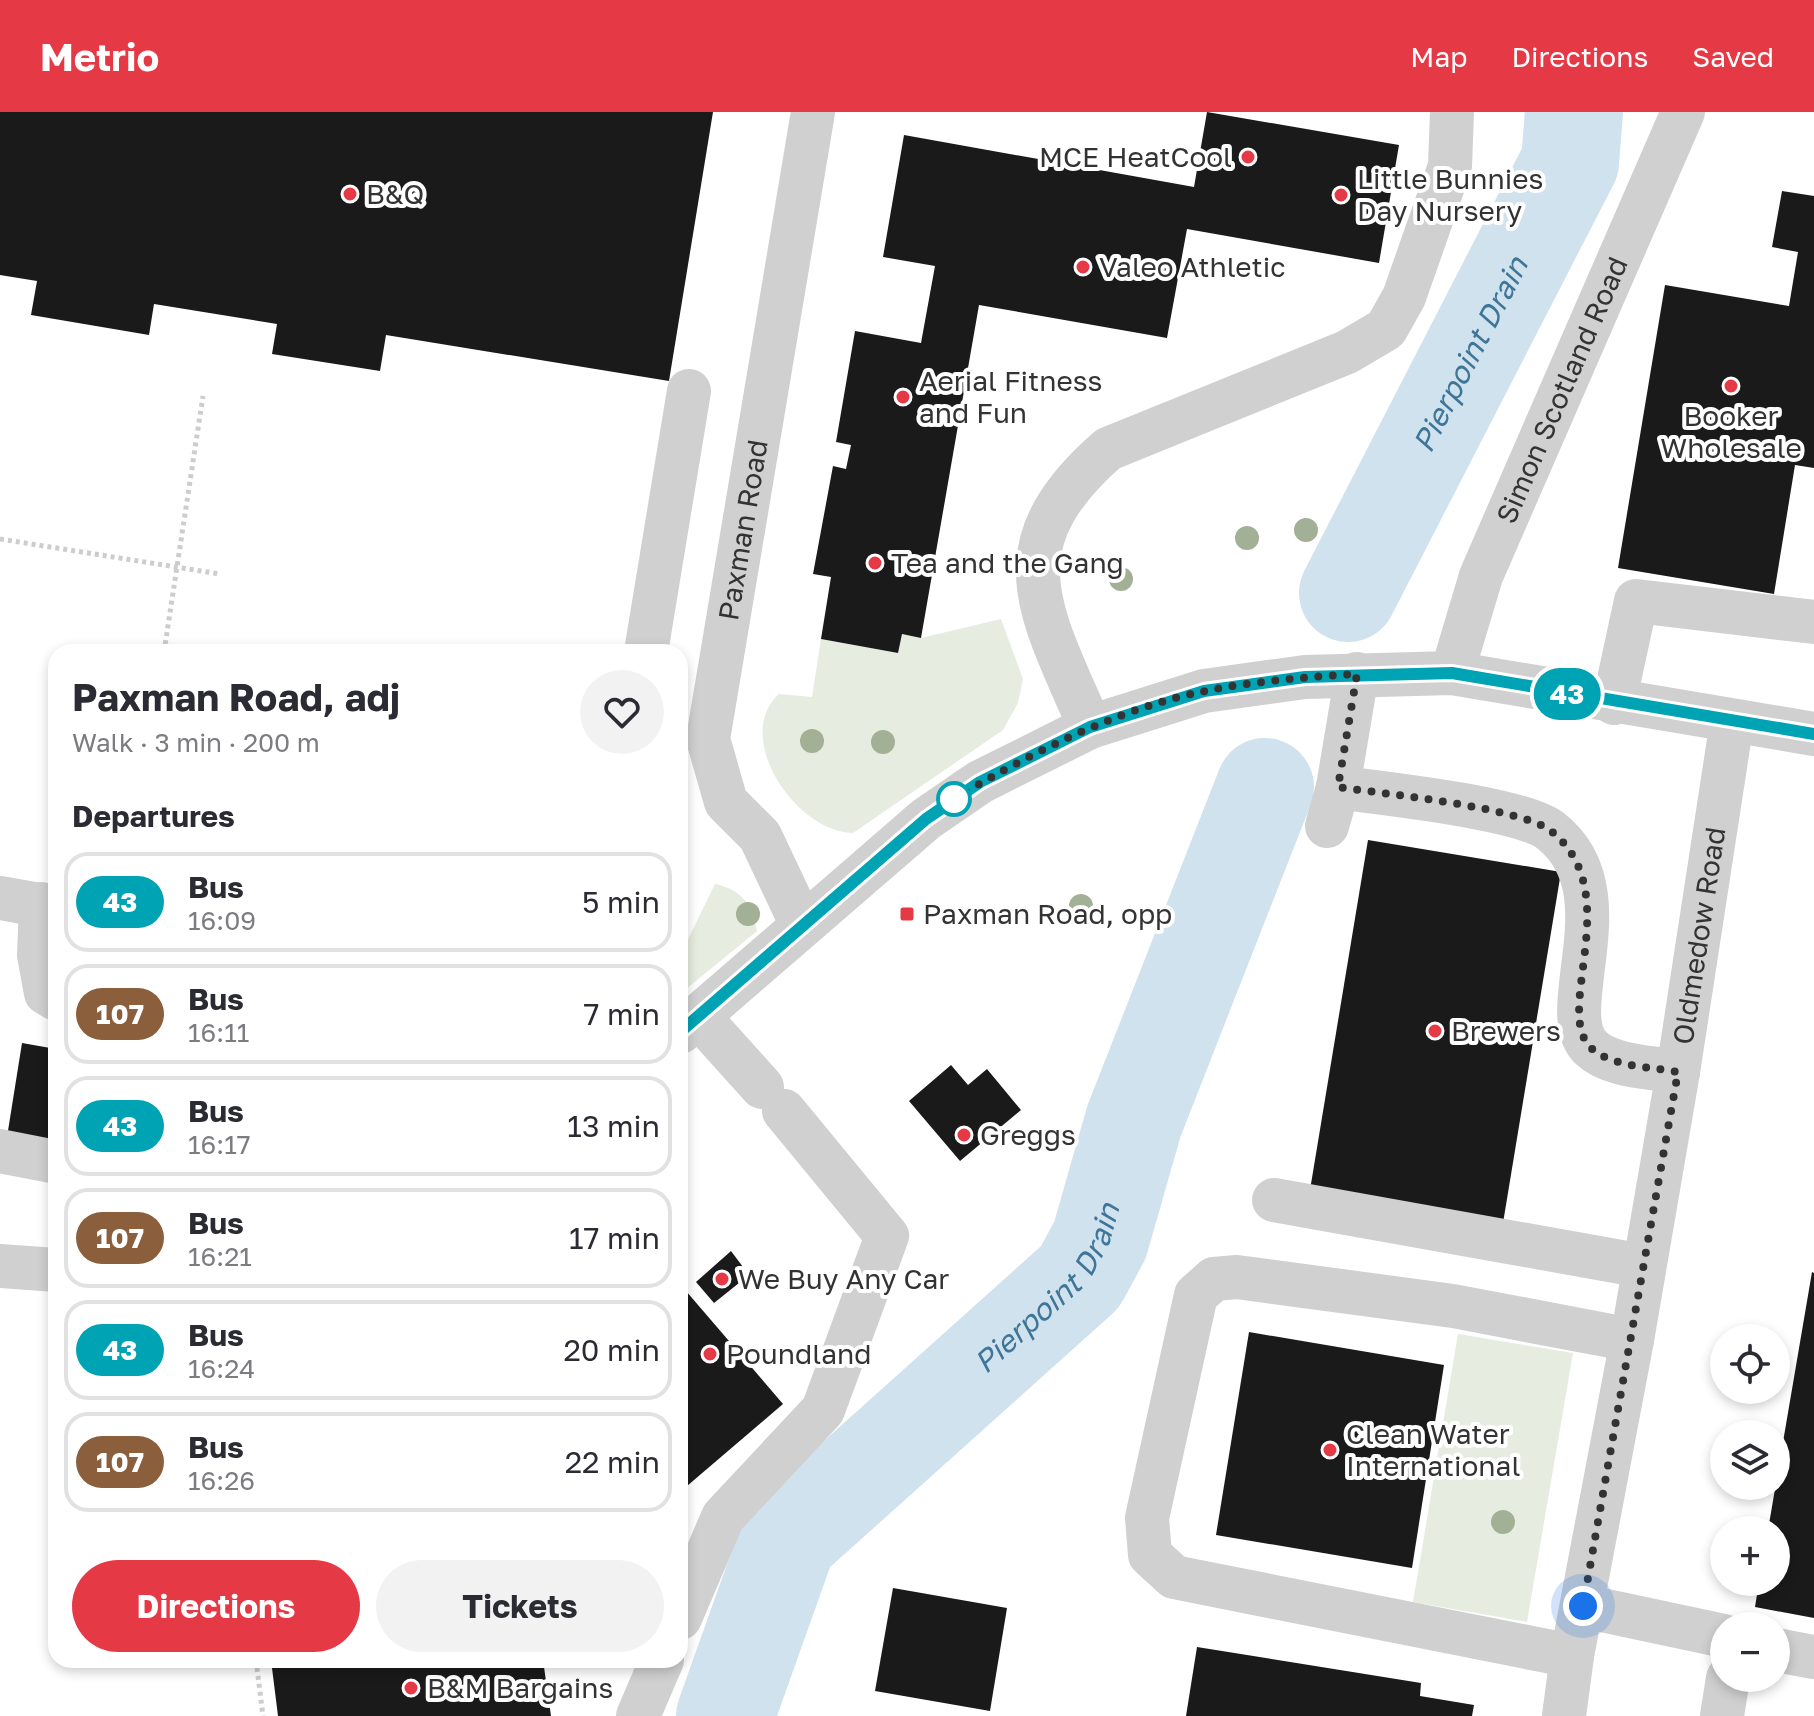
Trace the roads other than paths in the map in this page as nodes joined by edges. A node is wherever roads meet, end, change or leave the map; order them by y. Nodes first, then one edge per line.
1 (813, 112) edge
2 (1452, 112) edge
3 (1683, 112) edge
4 (689, 391) dead end
5 (1814, 622) edge
6 (647, 644) edge
7 (1452, 673) junction
8 (1357, 674) junction
9 (1614, 703) junction
10 (1732, 721) junction
11 (1090, 727) junction
12 (1814, 734) edge
13 (32, 903) edge
14 (802, 925) junction
15 (48, 994) edge
16 (689, 1025) edge
17 (1678, 1072) junction
18 (0, 1151) edge
19 (48, 1160) edge
20 (1274, 1200) dead end
21 (0, 1266) edge
22 (1643, 1266) junction
23 (48, 1269) edge
24 (1632, 1340) junction
25 (688, 1599) edge
26 (1583, 1606) junction
27 (1710, 1633) edge
28 (1790, 1653) edge
29 (1572, 1656) junction
30 (1814, 1657) edge
31 (659, 1668) edge
32 (1726, 1692) edge
33 (638, 1716) edge
34 (1564, 1716) edge
35 (1722, 1716) edge

1 - 14 street, Paxman Road
2 - 11 street
3 - 7 street, Simon Scotland Road
4 - 6 street
5 - 9 street
7 - 8 street
7 - 9 street
8 - 11 street
8 - 17 street
9 - 10 street
10 - 12 street
10 - 17 street, Oldmedow Road
11 - 14 street
13 - 15 street
14 - 16 street
16 - 25 street
17 - 22 street, Oldmedow Road
18 - 19 street
20 - 22 street
21 - 23 street
22 - 24 street, Oldmedow Road
24 - 26 street, Oldmedow Road
24 - 29 street
26 - 27 street
26 - 29 street, Oldmedow Road
28 - 30 street
29 - 34 street, Oldmedow Road
31 - 33 street
32 - 35 street

